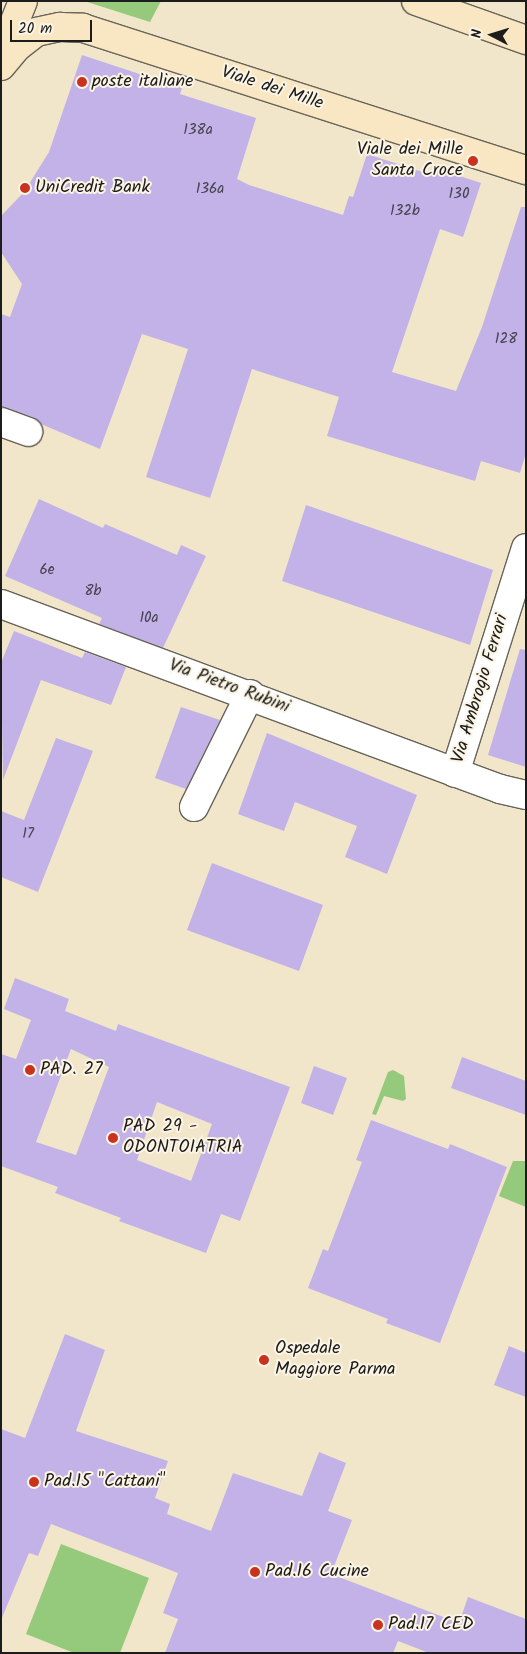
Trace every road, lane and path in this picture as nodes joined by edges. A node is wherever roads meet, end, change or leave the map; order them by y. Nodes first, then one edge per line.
1 (23, 1) edge
2 (423, 2) edge
3 (526, 40) edge
4 (1, 56) edge
5 (1, 66) edge
6 (526, 170) edge
7 (1, 422) edge
8 (28, 432) dead end
9 (526, 548) edge
10 (1, 604) edge
11 (250, 694) junction
12 (455, 773) junction
13 (526, 795) edge
14 (194, 807) dead end

1 - 4 main road
2 - 3 main road
5 - 6 main road, Viale dei Mille
7 - 8 street
9 - 12 street, Via Ambrogio Ferrari
10 - 11 street, Via Pietro Rubini
11 - 12 street, Via Pietro Rubini
11 - 14 street
12 - 13 street, Via Pietro Rubini

